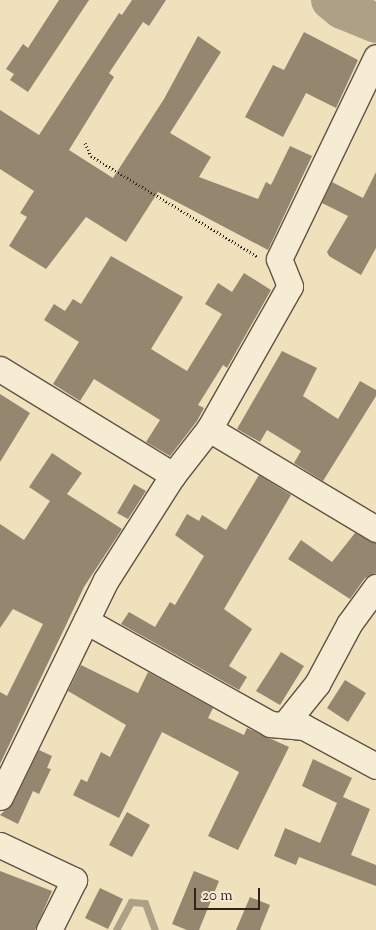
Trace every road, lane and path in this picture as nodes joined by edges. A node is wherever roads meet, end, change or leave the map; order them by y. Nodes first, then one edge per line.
1 (376, 57) edge
2 (85, 143) dead end
3 (279, 259) junction
4 (0, 369) edge
5 (209, 429) junction
6 (173, 475) junction
7 (376, 529) edge
8 (376, 587) edge
9 (86, 621) junction
10 (284, 725) junction
11 (376, 766) edge
12 (0, 797) edge
13 (0, 845) edge
14 (49, 930) edge

1 - 3 street
2 - 3 path
3 - 5 street
4 - 6 street
5 - 6 street
5 - 7 street
6 - 9 street
8 - 10 street
9 - 10 street
9 - 12 street
10 - 11 street
13 - 14 street

